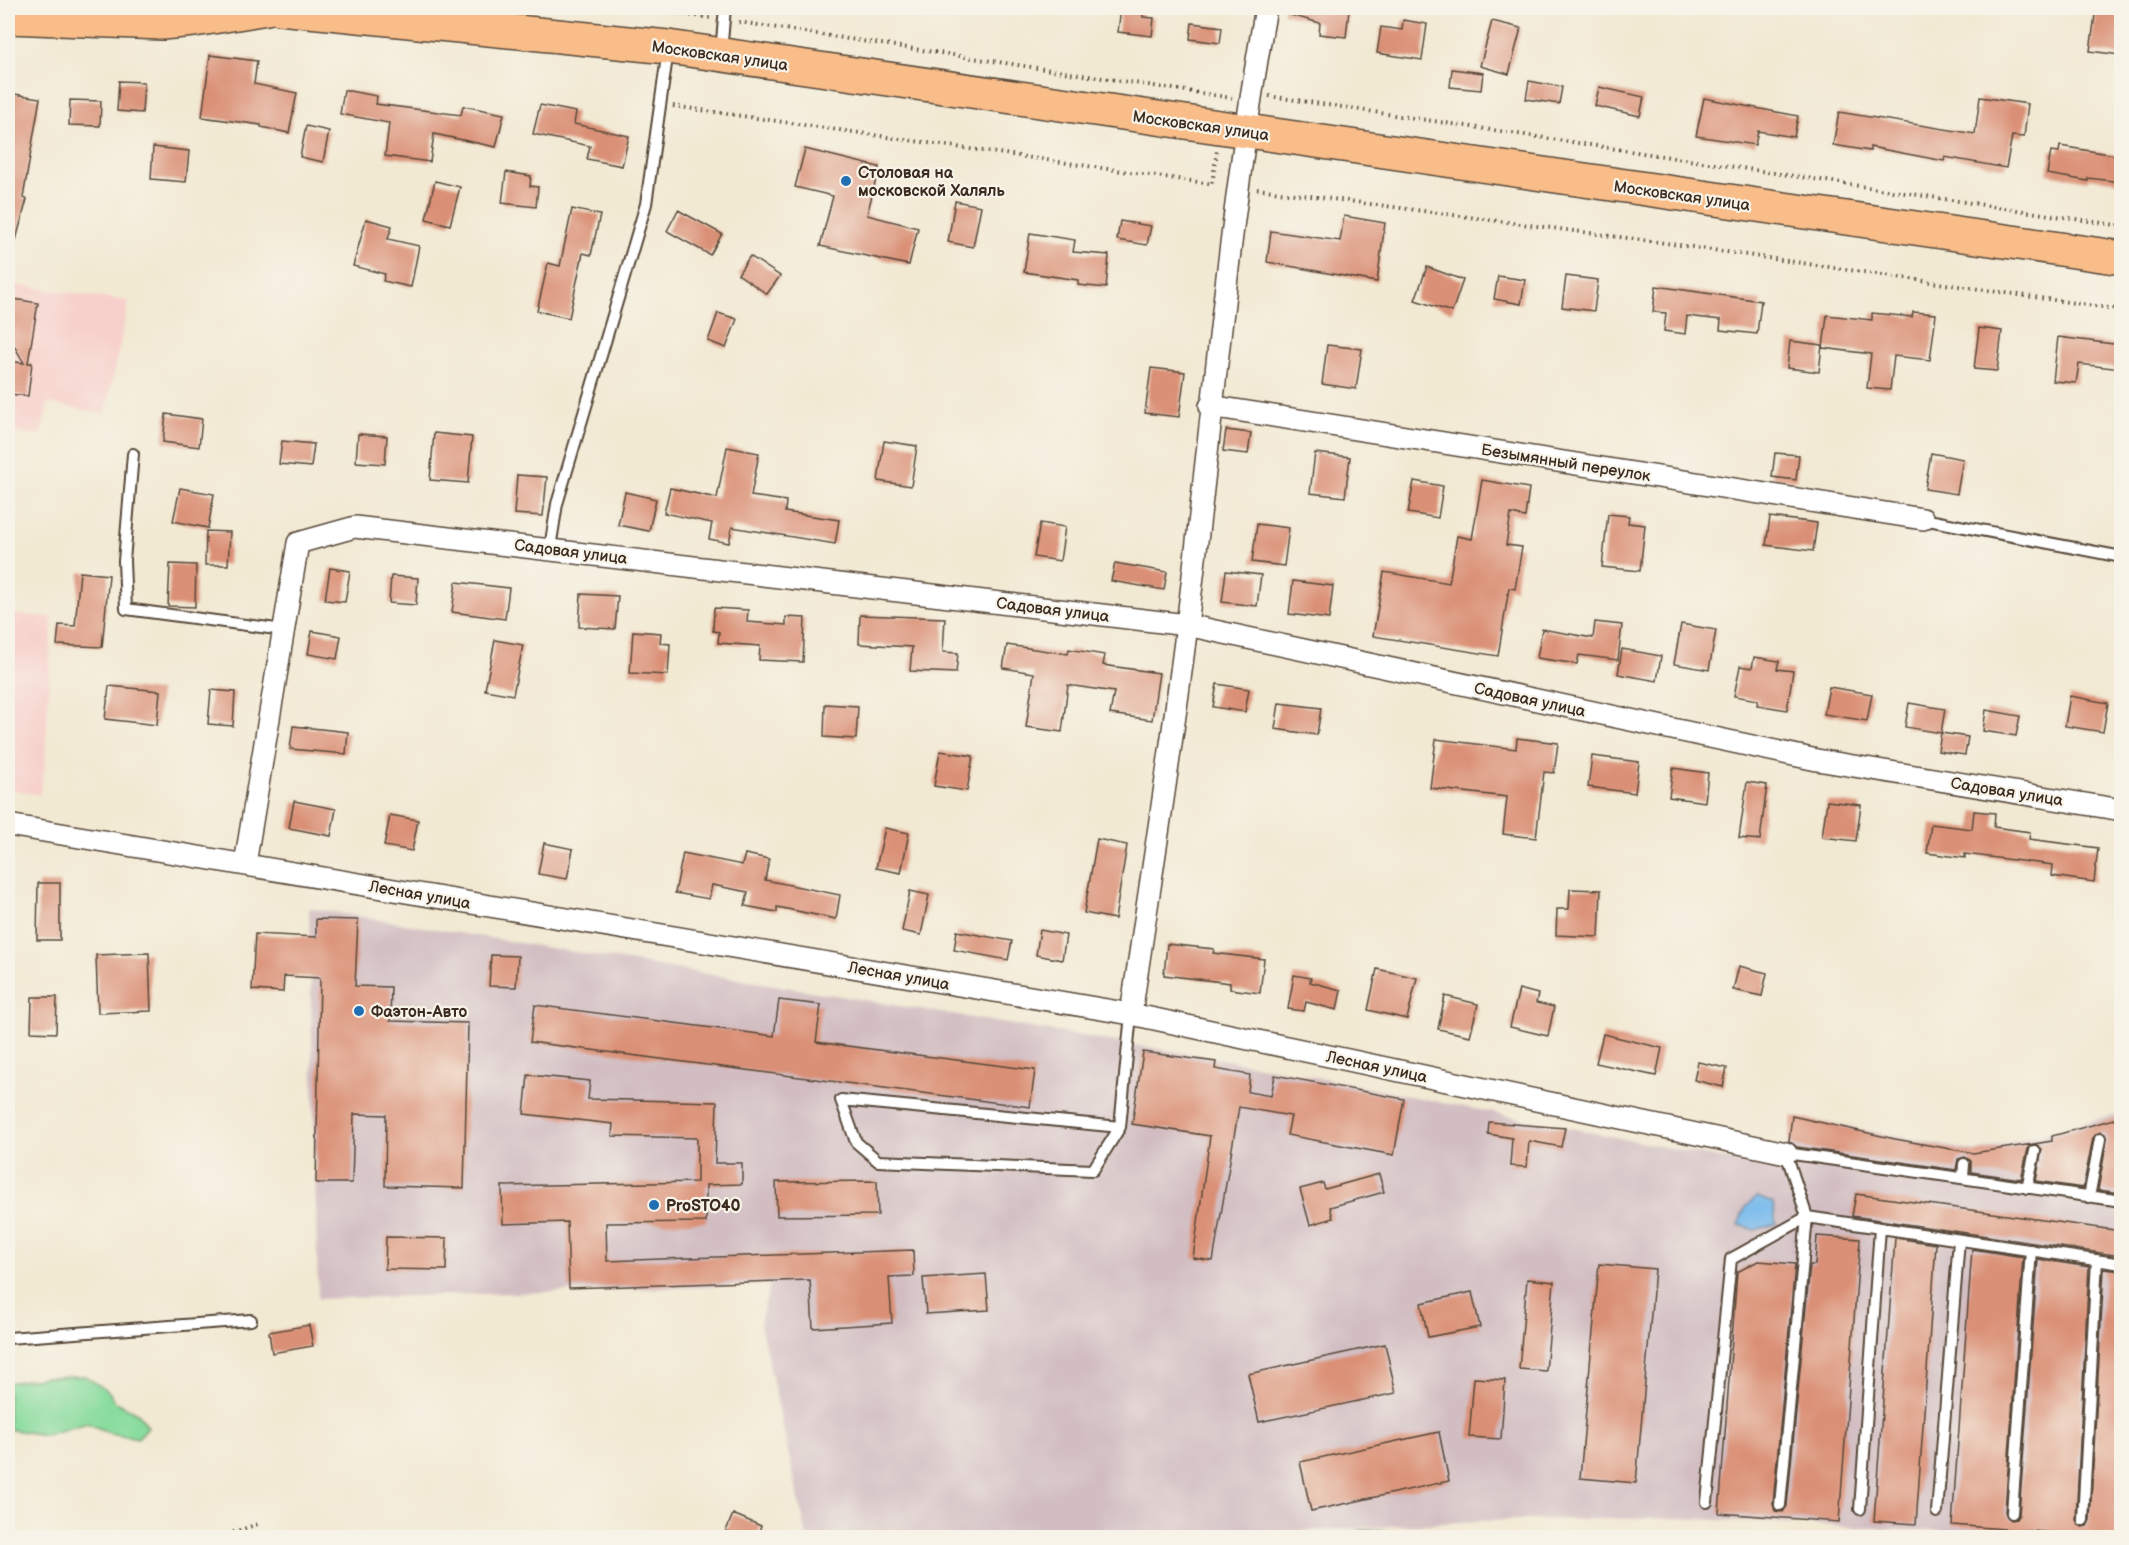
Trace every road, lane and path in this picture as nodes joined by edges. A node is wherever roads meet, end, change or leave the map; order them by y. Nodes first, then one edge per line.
1 (267, 8) edge
2 (279, 8) edge
3 (637, 8) edge
4 (725, 8) edge
5 (1266, 8) edge
6 (348, 11) edge
7 (139, 15) edge
8 (8, 17) edge
9 (724, 20) junction
10 (668, 47) junction
11 (721, 55) junction
12 (662, 104) junction
13 (1235, 115) junction
14 (1212, 184) junction
15 (1239, 187) junction
16 (2121, 226) edge
17 (2121, 258) edge
18 (2121, 310) edge
19 (1210, 405) junction
20 (133, 454) dead end
21 (1923, 519) joint
22 (550, 548) junction
23 (2121, 557) edge
24 (1187, 625) junction
25 (284, 630) junction
26 (2121, 810) edge
27 (8, 825) edge
28 (245, 864) junction
29 (1131, 1014) junction
30 (1120, 1127) junction
31 (2100, 1138) dead end
32 (2035, 1150) dead end
33 (1786, 1153) junction
34 (1964, 1164) dead end
35 (1963, 1178) junction
36 (2027, 1188) junction
37 (2089, 1197) junction
38 (2121, 1201) edge
39 (1807, 1217) junction
40 (1880, 1228) junction
41 (1959, 1240) junction
42 (2031, 1250) junction
43 (2097, 1260) junction
44 (2121, 1264) edge
45 (251, 1320) dead end
46 (8, 1338) edge
47 (1707, 1502) dead end
48 (1780, 1505) dead end
49 (1860, 1509) dead end
50 (1937, 1512) dead end
51 (2012, 1513) dead end
52 (2083, 1520) dead end
53 (258, 1524) dead end
54 (216, 1538) edge

1 - 7 main road
2 - 6 main road, Московская улица
3 - 9 path
4 - 9 lane
5 - 13 street
6 - 10 main road, Московская улица
7 - 8 main road
9 - 11 lane
9 - 13 path
10 - 11 main road, Московская улица
10 - 12 lane
11 - 13 main road, Московская улица
12 - 14 path
12 - 22 lane
13 - 14 path
13 - 15 street
13 - 16 path
13 - 17 main road, Московская улица
14 - 15 path
15 - 18 path
15 - 19 street
19 - 21 street, Безымянный переулок
19 - 24 street
20 - 25 lane
21 - 23 lane
22 - 24 street, Садовая улица
22 - 25 street, Садовая улица
24 - 26 street, Садовая улица
24 - 29 street
25 - 28 street, Садовая улица
27 - 28 street, Лесная улица
28 - 29 street, Лесная улица
29 - 30 lane
29 - 33 street, Лесная улица
30 - 30 lane
31 - 37 lane
32 - 36 lane
33 - 35 lane
33 - 39 lane
34 - 35 lane
35 - 36 lane
36 - 37 lane
37 - 38 lane
39 - 40 lane
39 - 47 lane
39 - 48 lane
40 - 41 lane
40 - 49 lane
41 - 42 lane
41 - 50 lane
42 - 43 lane
42 - 51 lane
43 - 44 lane
43 - 52 lane
45 - 46 lane
53 - 54 path

